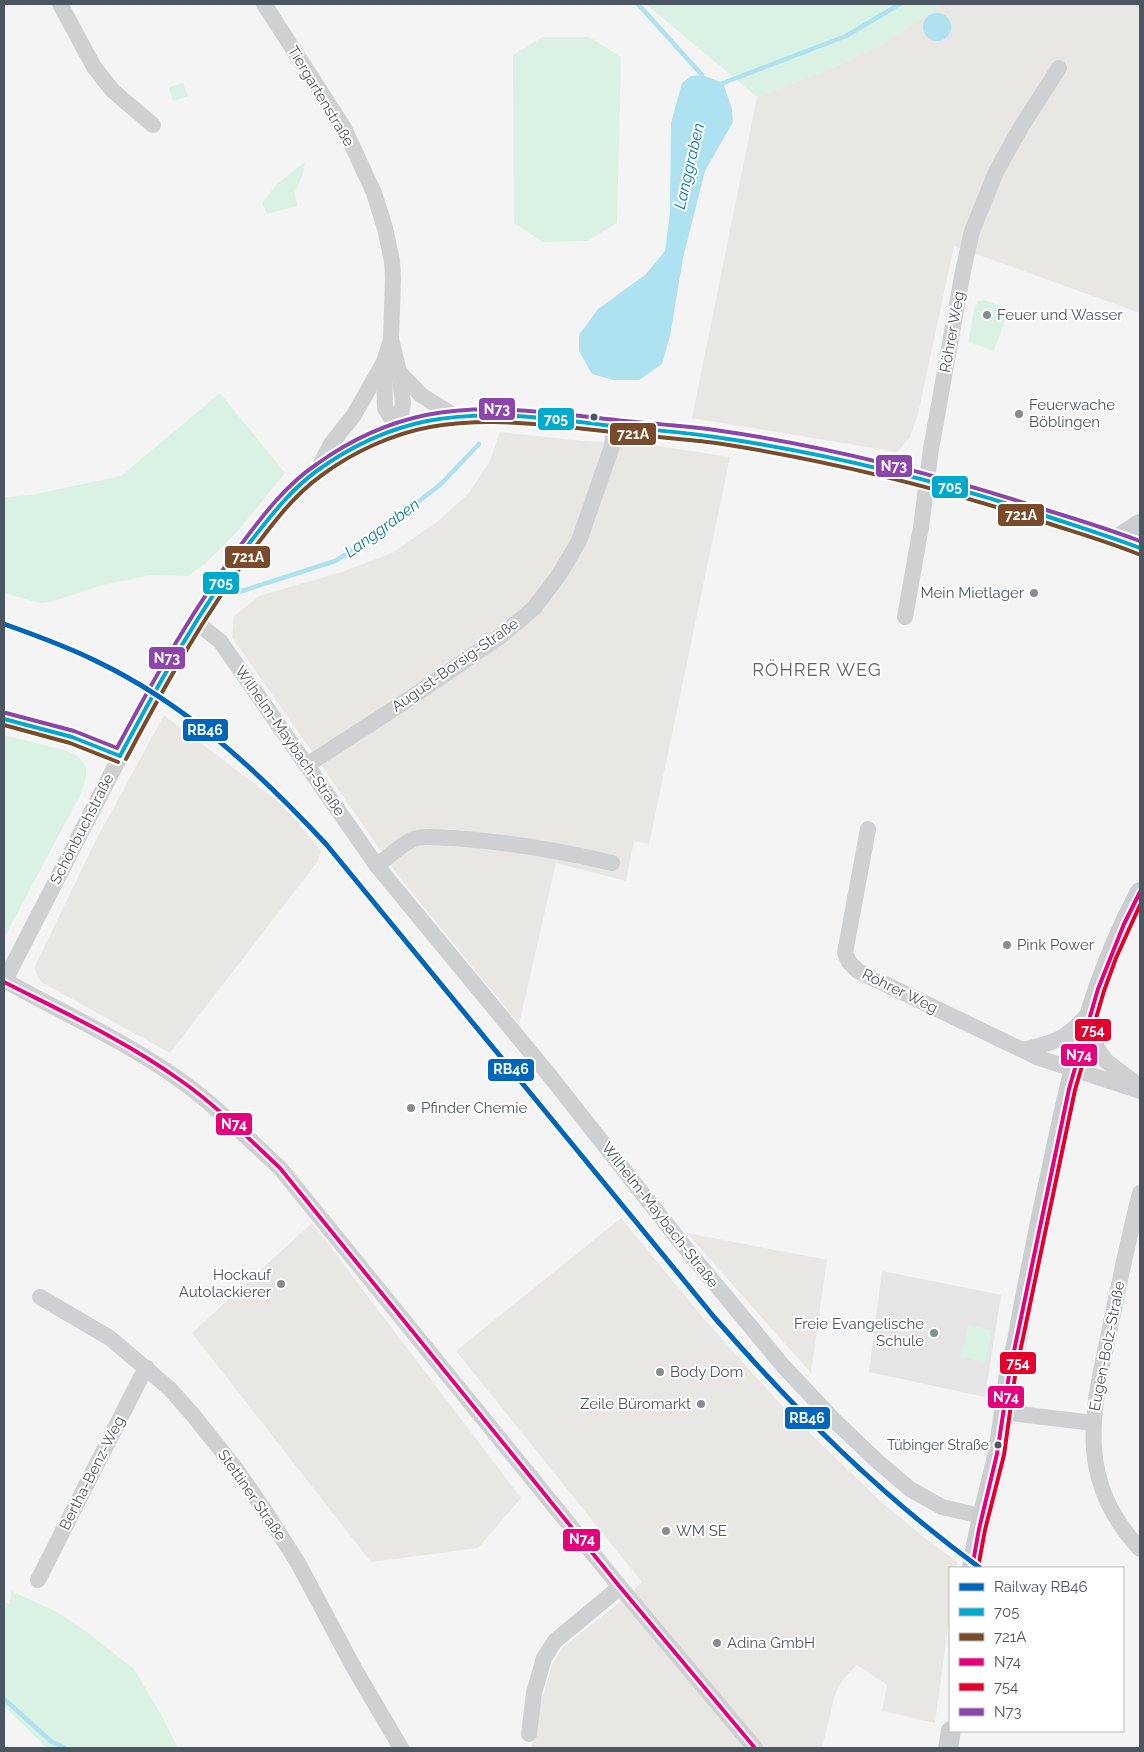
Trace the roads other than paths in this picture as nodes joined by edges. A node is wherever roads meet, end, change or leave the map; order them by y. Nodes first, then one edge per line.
1 (60, 4) edge
2 (264, 4) edge
3 (1059, 68) dead end
4 (153, 126) dead end
5 (391, 339) junction
6 (384, 362) junction
7 (399, 372) junction
8 (456, 418) junction
9 (614, 426) junction
10 (398, 429) junction
11 (317, 471) junction
12 (927, 481) junction
13 (1140, 524) edge
14 (1117, 539) junction
15 (1140, 548) edge
16 (905, 617) dead end
17 (196, 622) junction
18 (4, 719) edge
19 (120, 756) junction
20 (307, 765) junction
21 (868, 828) dead end
22 (612, 863) dead end
23 (377, 866) junction
24 (1140, 892) edge
25 (4, 981) edge
26 (1089, 1013) junction
27 (1022, 1050) junction
28 (1073, 1069) junction
29 (1140, 1089) edge
30 (1140, 1192) edge
31 (40, 1297) dead end
32 (147, 1368) junction
33 (1003, 1412) junction
34 (1093, 1423) junction
35 (981, 1516) junction
36 (1140, 1549) edge
37 (972, 1567) edge
38 (38, 1580) dead end
39 (620, 1587) junction
40 (950, 1732) edge
41 (530, 1734) dead end
42 (401, 1748) edge
43 (755, 1748) edge
44 (948, 1748) edge

1 - 4 street
2 - 5 street, Tiergartenstraße
3 - 12 street, Röhrer Weg
5 - 6 street, Tiergartenstraße
5 - 7 street, Tiergartenstraße
6 - 10 street, Tiergartenstraße
6 - 11 street, Tiergartenstraße
7 - 8 street
7 - 10 street, Tiergartenstraße
8 - 9 street, Schönbuchstraße
8 - 10 street, Schönbuchstraße
9 - 12 street, Schönbuchstraße
9 - 20 street, August-Borsig-Straße
10 - 11 street, Schönbuchstraße
11 - 17 street, Schönbuchstraße
12 - 14 street, Schönbuchstraße
12 - 16 street, Röhrer Weg
13 - 14 main road
14 - 15 street, Schönbuchstraße
17 - 19 street, Schönbuchstraße
17 - 20 street, Wilhelm-Maybach-Straße
18 - 19 street
19 - 25 street, Schönbuchstraße
20 - 23 street, Wilhelm-Maybach-Straße
21 - 27 street, Röhrer Weg
22 - 23 street
23 - 35 street, Wilhelm-Maybach-Straße
24 - 26 main road
25 - 39 street
26 - 27 street
26 - 28 main road
26 - 29 street
27 - 28 street, Röhrer Weg
28 - 29 street, Röhrer Weg
28 - 33 main road
30 - 34 street, Eugen-Bolz-Straße
31 - 32 street, Stettiner Straße
32 - 38 street, Bertha-Benz-Weg
32 - 42 street, Stettiner Straße
33 - 34 street
33 - 35 main road
34 - 36 street, Eugen-Bolz-Straße
35 - 37 main road
39 - 41 street
39 - 43 street
40 - 44 main road

